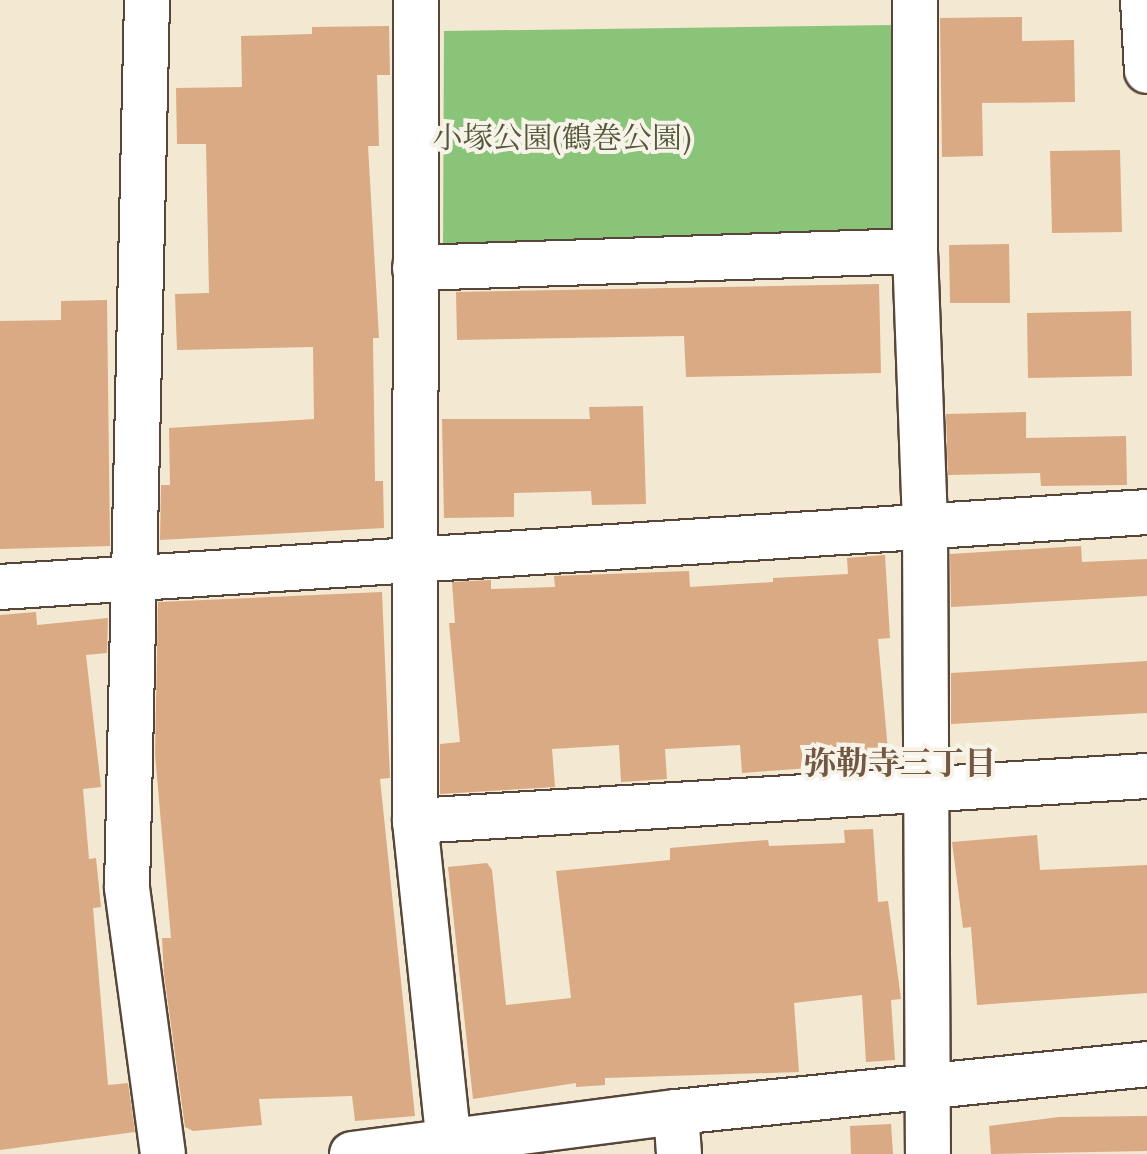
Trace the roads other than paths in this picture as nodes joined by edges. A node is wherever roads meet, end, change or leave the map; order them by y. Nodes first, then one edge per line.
1 (147, 0) edge
2 (416, 0) edge
3 (915, 0) edge
4 (1143, 0) edge
5 (1147, 71) edge
6 (915, 251) junction
7 (415, 268) junction
8 (1147, 512) edge
9 (925, 527) junction
10 (412, 560) junction
11 (133, 578) junction
12 (0, 587) edge
13 (1147, 776) edge
14 (926, 788) junction
15 (415, 821) junction
16 (1147, 1064) edge
17 (925, 1086) junction
18 (678, 1133) edge
19 (450, 1148) edge
20 (163, 1154) edge
21 (352, 1154) edge
22 (928, 1154) edge

1 - 11 street
2 - 7 street
3 - 6 street
4 - 5 street
6 - 7 street
6 - 9 street
7 - 10 street
8 - 9 street
9 - 10 street
9 - 14 street
10 - 11 street
10 - 15 street
11 - 12 street
11 - 20 street
13 - 14 street
14 - 15 street
14 - 17 street
15 - 19 street
16 - 17 street
17 - 18 street
17 - 22 street
18 - 19 street
19 - 21 street

